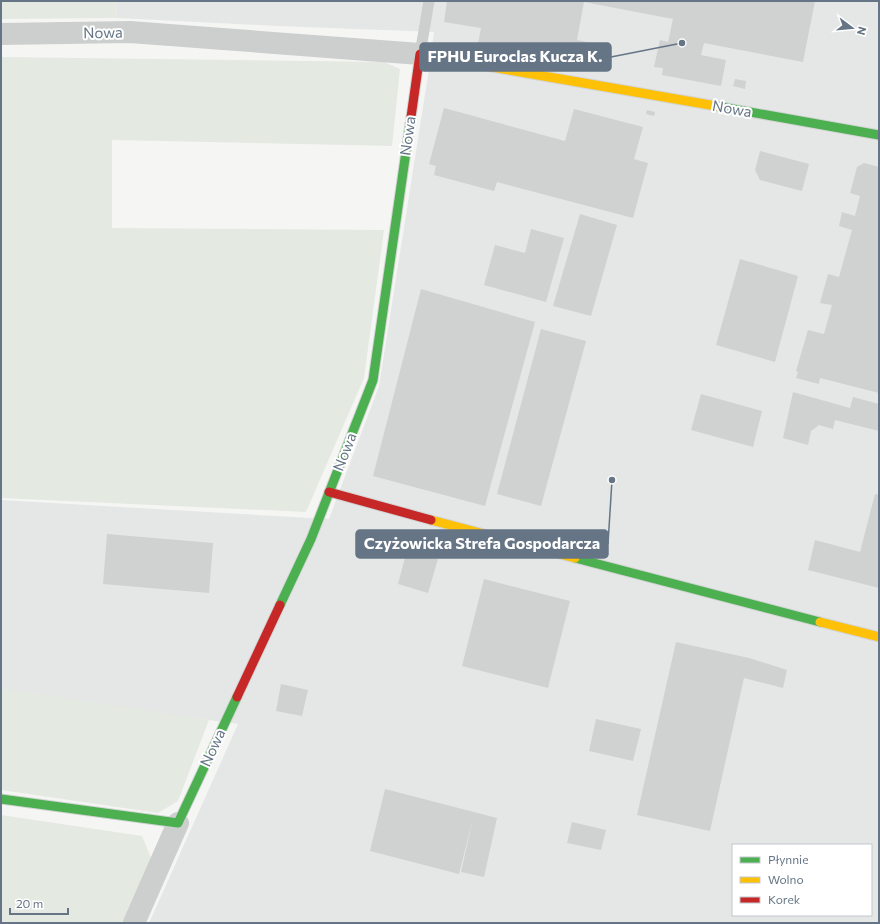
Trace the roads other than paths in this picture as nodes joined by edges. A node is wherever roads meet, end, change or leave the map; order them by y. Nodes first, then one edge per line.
1 (429, 1) edge
2 (1, 34) edge
3 (420, 54) junction
4 (879, 134) edge
5 (329, 492) junction
6 (879, 637) edge
7 (1, 799) edge
8 (178, 823) junction
9 (134, 923) edge

1 - 3 lane
2 - 3 street, Nowa
3 - 4 street, Nowa
3 - 5 street, Nowa
5 - 6 street
5 - 8 street, Nowa
7 - 8 street
8 - 9 street, Nowa

